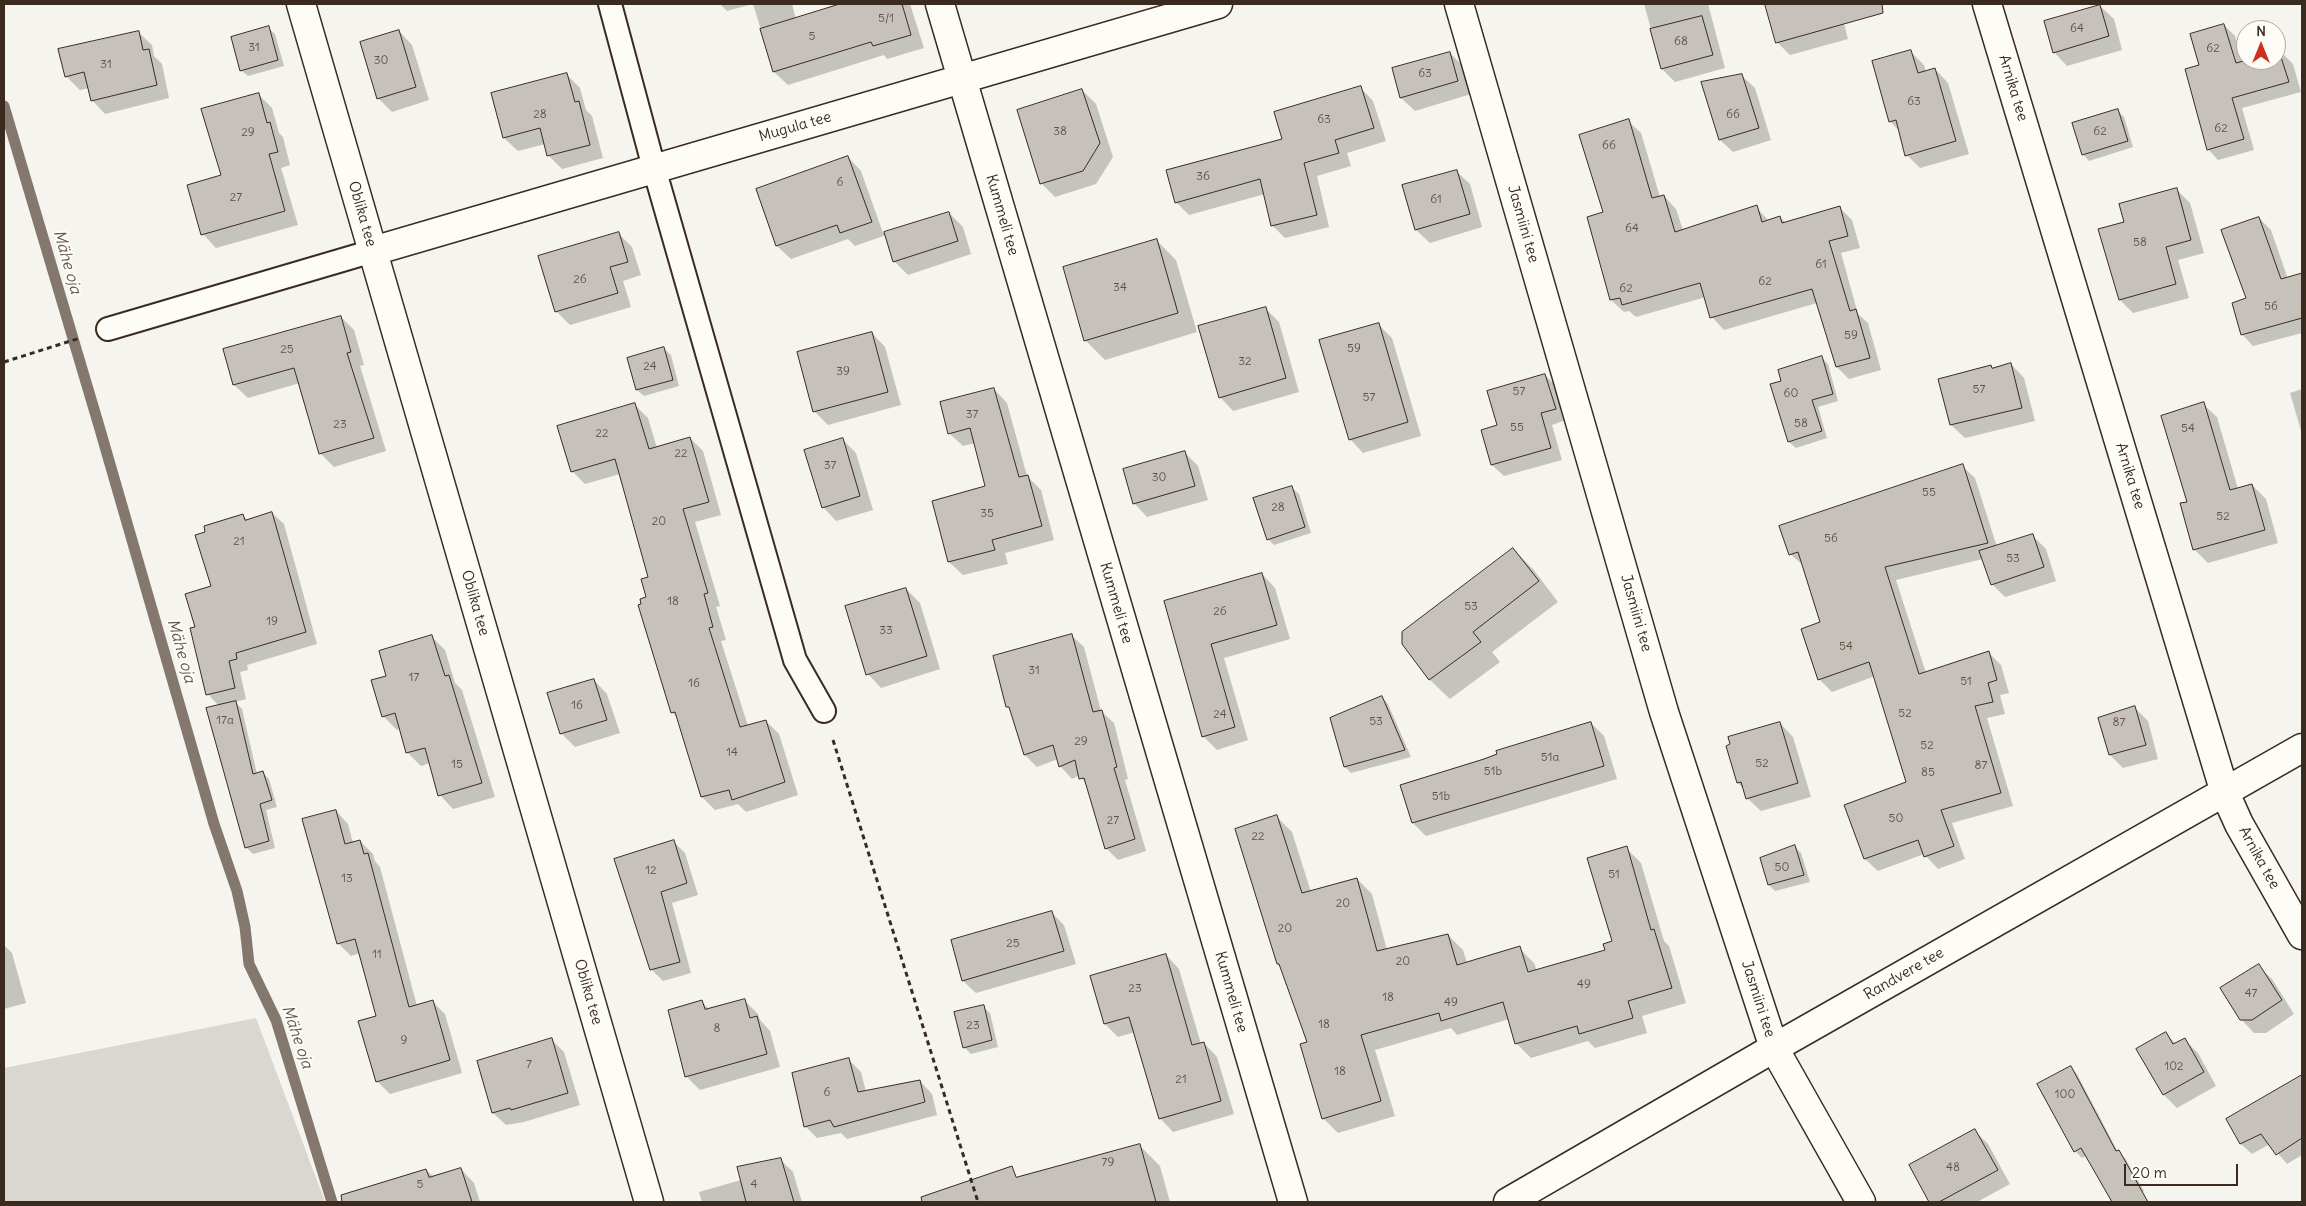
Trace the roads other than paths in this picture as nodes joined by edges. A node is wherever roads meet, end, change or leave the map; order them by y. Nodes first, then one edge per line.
1 (301, 4) edge
2 (610, 4) edge
3 (940, 4) edge
4 (1218, 4) edge
5 (1459, 4) edge
6 (1987, 4) edge
7 (962, 79) junction
8 (654, 168) junction
9 (372, 251) junction
10 (108, 330) dead end
11 (824, 711) road end
12 (2302, 748) edge
13 (2225, 793) junction
14 (2302, 935) edge
15 (1774, 1048) junction
16 (649, 1202) edge
17 (1293, 1202) edge
18 (1508, 1202) edge
19 (1861, 1202) edge

1 - 9 street, Oblika tee
2 - 8 lane
3 - 7 street, Kummeli tee
4 - 7 street, Mugula tee
5 - 15 street, Jasmiini tee
6 - 13 street, Arnika tee
7 - 8 street, Mugula tee
7 - 17 street, Kummeli tee
8 - 9 street, Mugula tee
8 - 11 lane
9 - 10 lane
9 - 16 street, Oblika tee
12 - 13 street, Randvere tee
13 - 14 street, Arnika tee
13 - 15 street, Randvere tee
15 - 18 street, Randvere tee
15 - 19 street, Jasmiini tee

